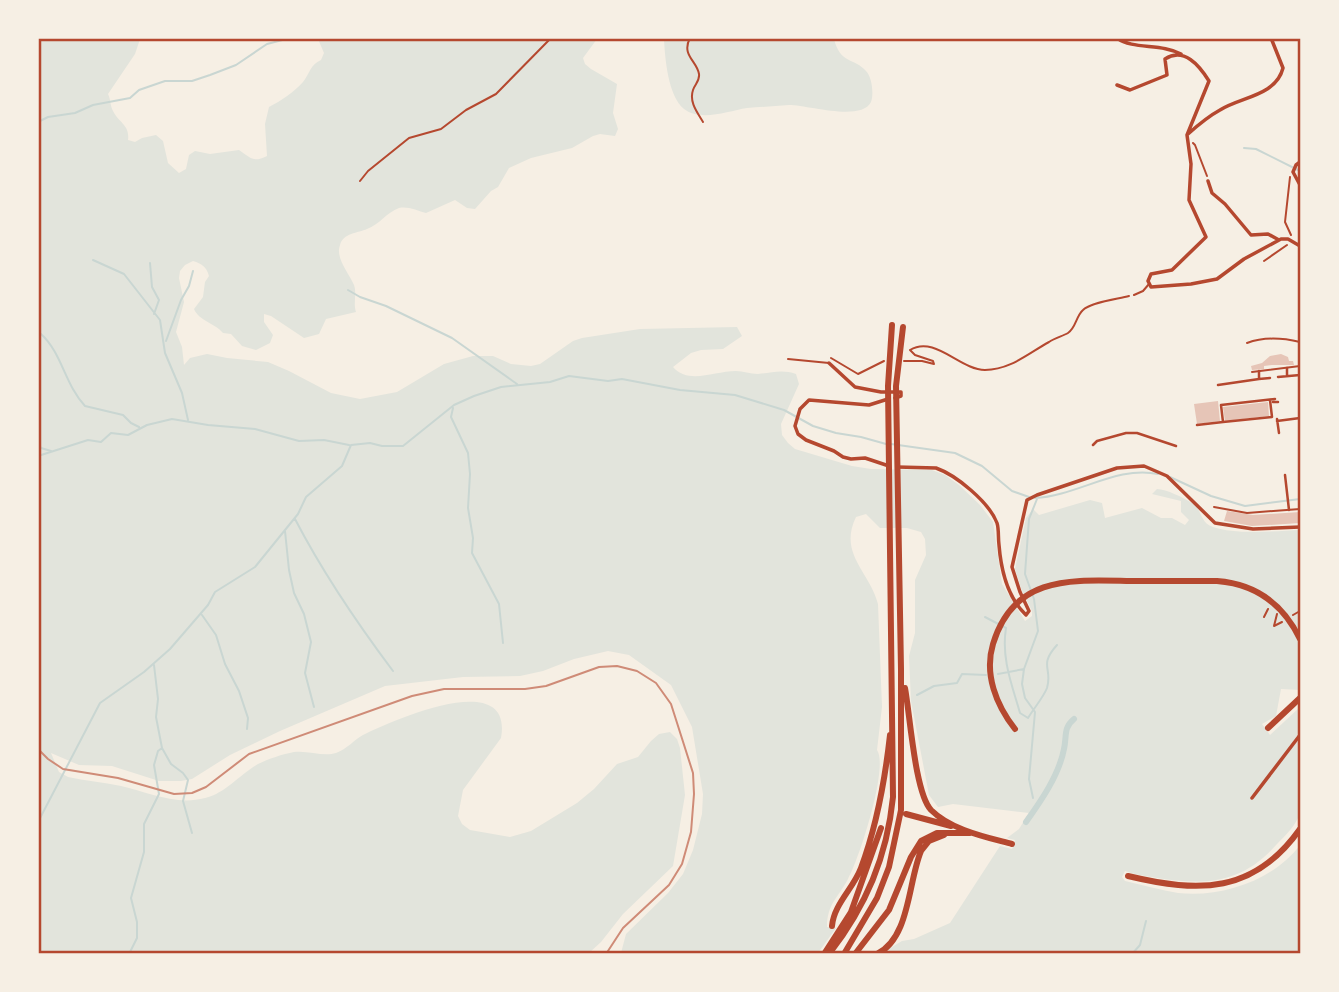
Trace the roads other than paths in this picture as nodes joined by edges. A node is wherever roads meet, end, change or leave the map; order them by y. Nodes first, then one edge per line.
1 (1116, 38) edge
2 (1271, 38) edge
3 (1184, 55) junction
4 (1117, 85) dead end
5 (1187, 138) junction
6 (1300, 162) edge
7 (1208, 181) road end
8 (1300, 185) edge
9 (1279, 240) junction
10 (1300, 246) edge
11 (1149, 284) junction
12 (1134, 295) road end
13 (892, 326) dead end
14 (903, 327) dead end
15 (788, 359) dead end
16 (892, 359) junction
17 (830, 360) joint
18 (1300, 366) edge
19 (1287, 368) junction
20 (1259, 371) junction
21 (1252, 372) dead end
22 (1300, 374) edge
23 (1287, 376) junction
24 (1278, 377) dead end
25 (1259, 379) junction
26 (1270, 379) dead end
27 (1217, 385) dead end
28 (1254, 397) dead end
29 (1235, 400) dead end
30 (1254, 403) dead end
31 (1236, 405) dead end
32 (1300, 418) edge
33 (1223, 422) junction
34 (1197, 425) dead end
35 (1279, 433) dead end
36 (1093, 444) dead end
37 (1176, 446) dead end
38 (1285, 475) dead end
39 (1214, 507) dead end
40 (1300, 509) edge
41 (1289, 510) junction
42 (1300, 527) edge
43 (1300, 639) edge
44 (901, 669) junction
45 (1300, 698) edge
46 (893, 709) junction
47 (1268, 728) dead end
48 (1015, 729) dead end
49 (1300, 735) edge
50 (1252, 798) dead end
51 (906, 814) dead end
52 (881, 828) dead end
53 (963, 828) junction
54 (1300, 830) edge
55 (952, 832) junction
56 (975, 834) junction
57 (1012, 844) dead end
58 (1128, 876) dead end
59 (832, 926) dead end
60 (824, 954) edge
61 (829, 954) edge
62 (844, 954) edge
63 (855, 954) edge
64 (877, 954) edge

1 - 3 street
2 - 5 street
3 - 4 street
3 - 5 street
5 - 11 street
6 - 8 street
7 - 9 street
9 - 10 street
9 - 11 street
11 - 12 lane
13 - 16 highway
14 - 16 highway
15 - 17 lane
16 - 44 highway
16 - 46 highway
17 - 42 street
18 - 19 lane
19 - 20 lane
19 - 23 street
20 - 21 lane
20 - 25 street
22 - 23 street
23 - 24 street
25 - 26 street
25 - 27 street
28 - 30 street
29 - 31 street
32 - 35 street
33 - 33 street
33 - 34 street
36 - 37 street
38 - 41 street
39 - 41 lane
40 - 41 lane
43 - 48 highway
44 - 53 highway
44 - 62 highway
45 - 47 highway
46 - 59 highway
46 - 61 highway
49 - 50 street
51 - 53 highway
52 - 60 highway
53 - 56 highway
54 - 58 highway
55 - 56 highway
55 - 63 highway
55 - 64 highway
56 - 57 highway

